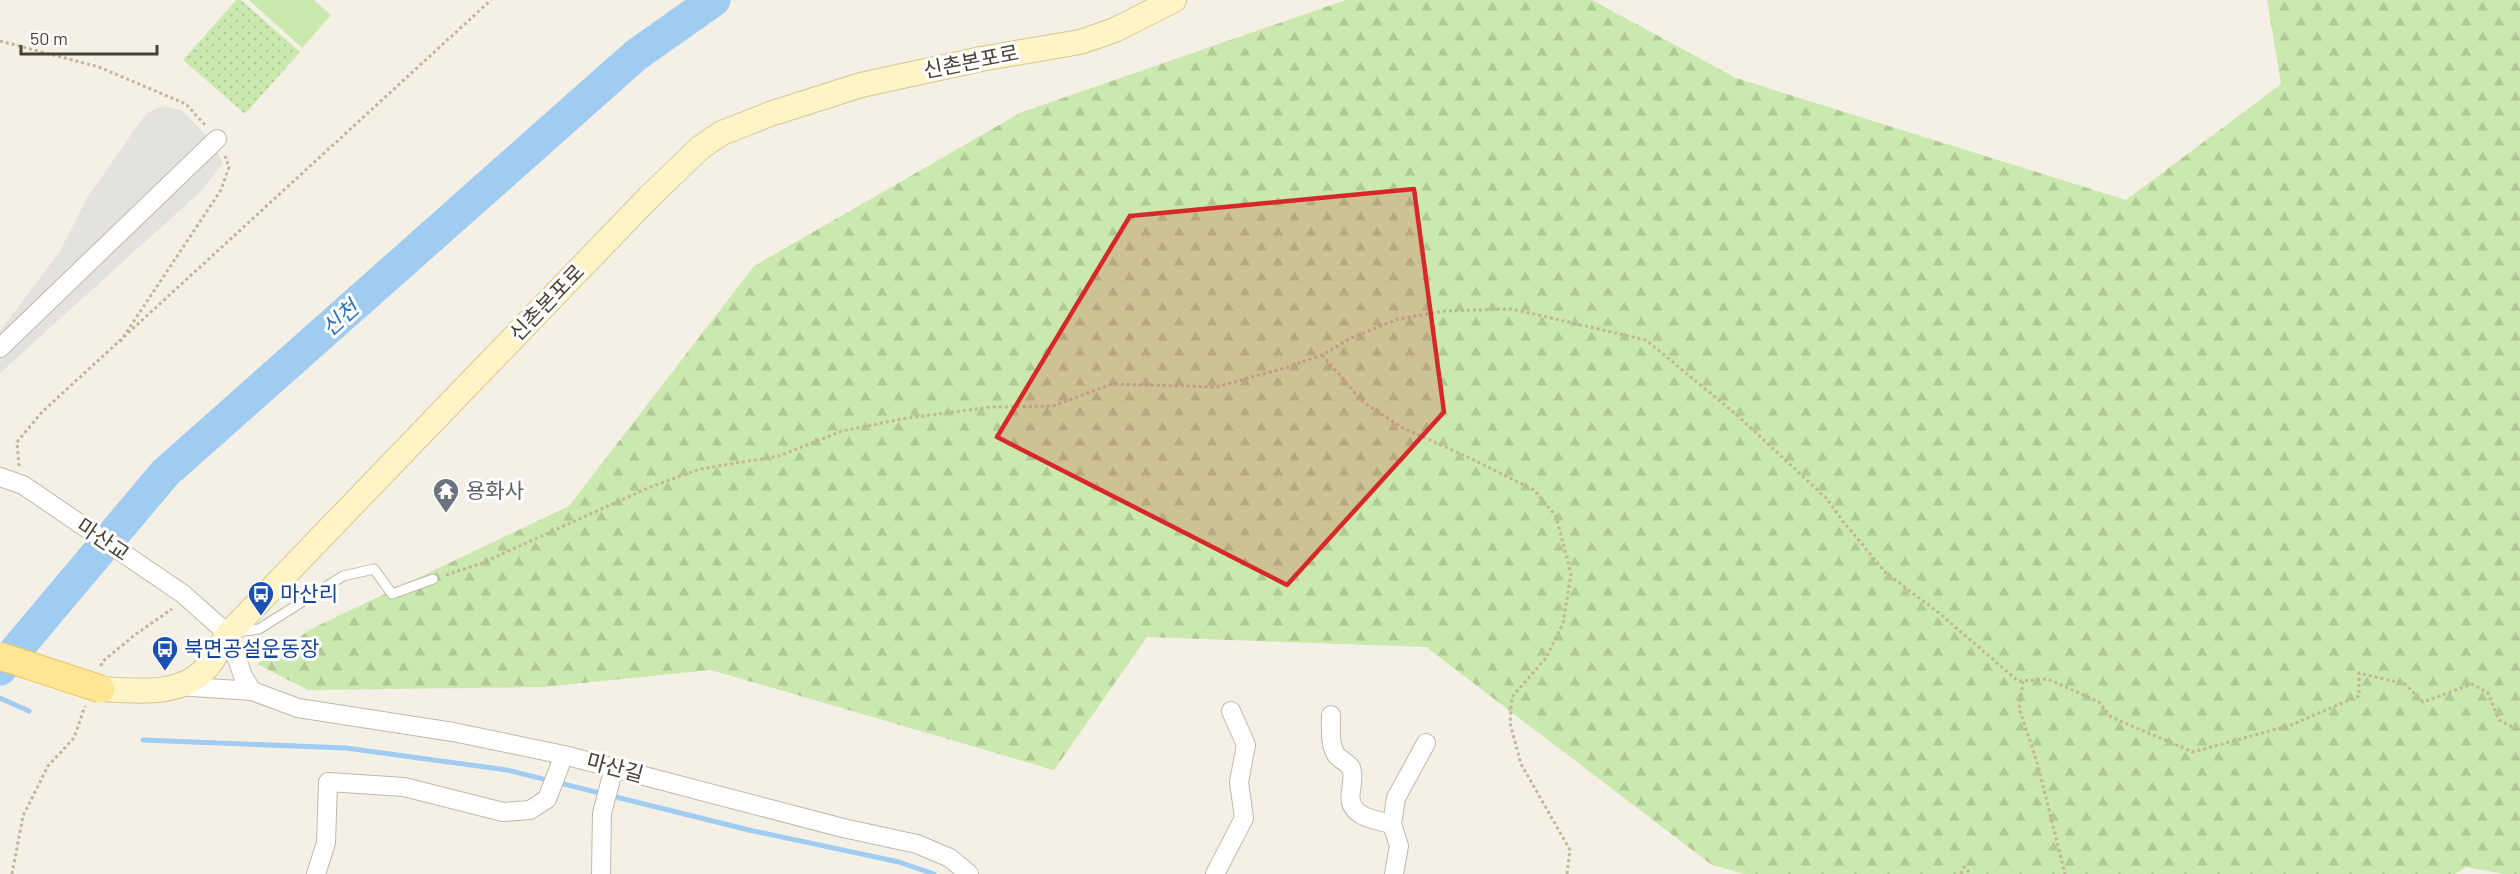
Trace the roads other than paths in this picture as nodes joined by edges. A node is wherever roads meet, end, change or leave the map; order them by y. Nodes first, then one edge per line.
1 (1174, 0) edge
2 (218, 139) road end
3 (0, 348) edge
4 (0, 477) edge
5 (433, 579) road end
6 (228, 634) junction
7 (0, 657) edge
8 (178, 686) junction
9 (95, 688) joint
10 (252, 691) junction
11 (1231, 711) dead end
12 (1331, 715) dead end
13 (1426, 743) dead end
14 (561, 763) junction
15 (611, 776) junction
16 (1392, 824) junction
17 (316, 874) edge
18 (601, 874) edge
19 (969, 874) edge
20 (1215, 874) edge
21 (1394, 874) edge

1 - 6 main road, 신촌본포로
2 - 3 street
4 - 6 street, 마산교
5 - 6 lane
6 - 8 main road, 신촌본포로
6 - 10 street
7 - 9 main road, 신촌본포로, bridge
8 - 9 main road, 신촌본포로
8 - 10 street, 마산길
10 - 14 street, 마산길
11 - 20 street
12 - 16 street
13 - 16 street
14 - 15 street, 마산길
14 - 17 street
15 - 18 street
15 - 19 street, 마산길
16 - 21 street

